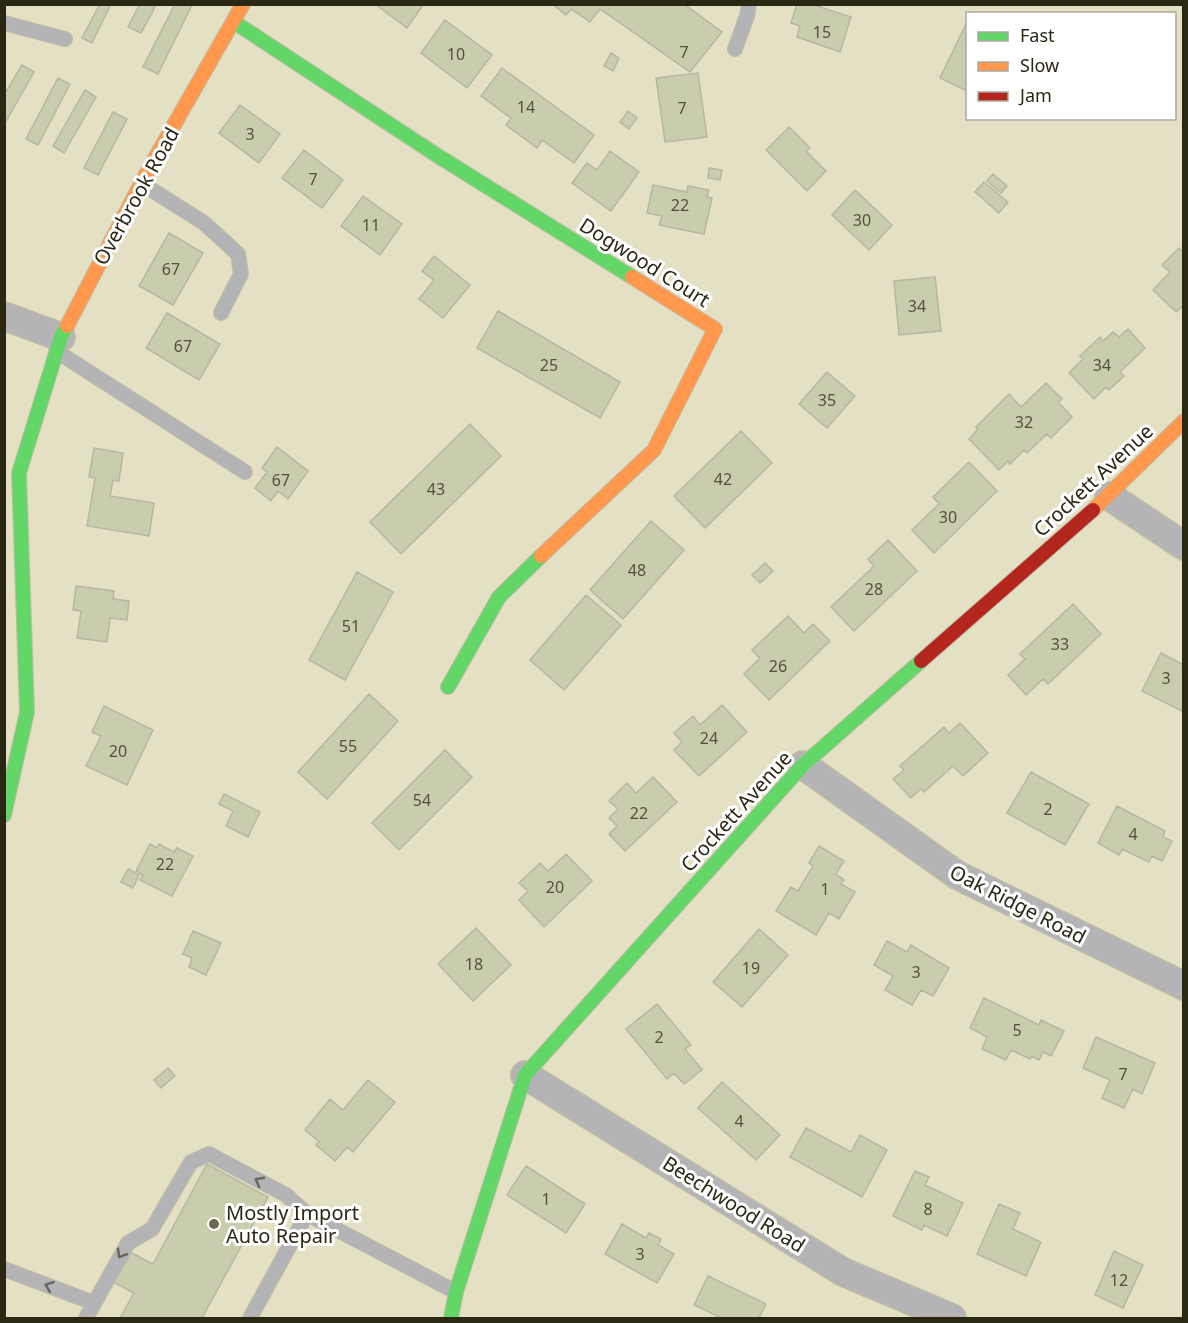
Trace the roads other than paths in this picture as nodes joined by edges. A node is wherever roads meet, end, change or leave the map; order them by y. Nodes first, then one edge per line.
1 (243, 4) edge
2 (749, 4) edge
3 (234, 22) junction
4 (4, 23) edge
5 (65, 39) dead end
6 (735, 49) dead end
7 (141, 183) junction
8 (221, 314) dead end
9 (4, 316) edge
10 (59, 344) junction
11 (1184, 422) edge
12 (245, 472) dead end
13 (1109, 496) junction
14 (1184, 546) edge
15 (448, 687) dead end
16 (803, 765) junction
17 (4, 816) edge
18 (1184, 986) edge
19 (525, 1075) junction
20 (307, 1214) junction
21 (4, 1269) edge
22 (456, 1292) junction
23 (94, 1303) junction
24 (86, 1318) edge
25 (250, 1318) edge
26 (451, 1318) edge
27 (952, 1318) edge

1 - 3 street, Overbrook Road
2 - 6 lane
3 - 7 street, Overbrook Road
3 - 15 street, Dogwood Court
4 - 5 lane
7 - 8 lane
7 - 10 street, Overbrook Road
9 - 10 street
10 - 12 lane
10 - 17 street, Overbrook Road
11 - 13 street, Crockett Avenue
13 - 14 street
13 - 16 street, Crockett Avenue
16 - 18 street, Oak Ridge Road
16 - 19 street, Crockett Avenue
19 - 22 street, Crockett Avenue
19 - 27 street, Beechwood Road
20 - 22 lane
20 -> 23 lane
20 - 25 lane
23 -> 21 lane
22 - 26 street, Crockett Avenue
23 - 24 lane

